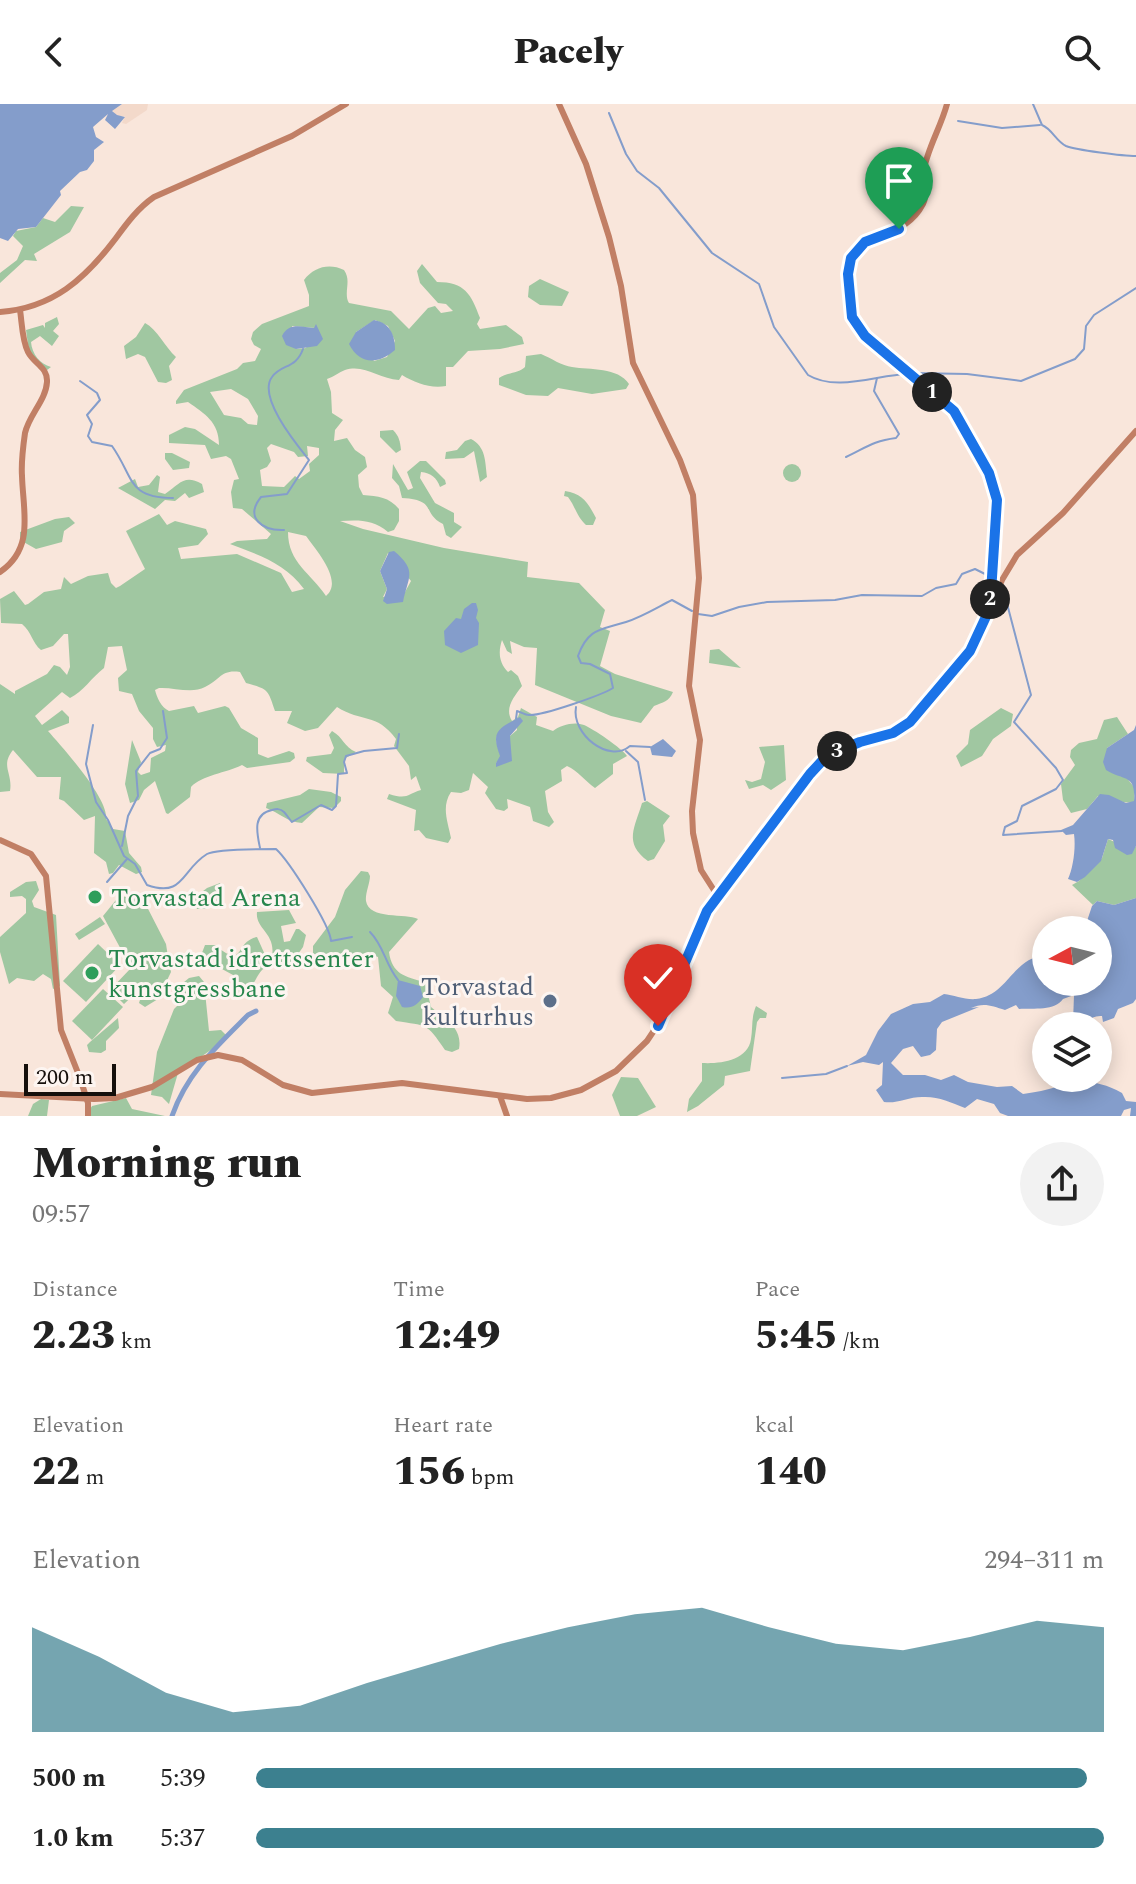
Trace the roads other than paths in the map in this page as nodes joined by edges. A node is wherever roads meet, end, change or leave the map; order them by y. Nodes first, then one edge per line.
1 (346, 104) edge
2 (559, 104) edge
3 (947, 104) edge
4 (20, 310) junction
5 (0, 312) edge
6 (1136, 431) edge
7 (0, 572) edge
8 (990, 608) junction
9 (0, 840) edge
10 (717, 895) junction
11 (0, 1094) edge
12 (500, 1096) junction
13 (86, 1099) junction
14 (88, 1116) edge
15 (507, 1116) edge

1 - 4 main road
2 - 10 main road
3 - 8 main road
4 - 5 main road
4 - 7 main road
6 - 8 main road
8 - 10 main road
9 - 13 main road
10 - 12 main road
11 - 13 main road
12 - 13 main road
12 - 15 main road
13 - 14 main road

